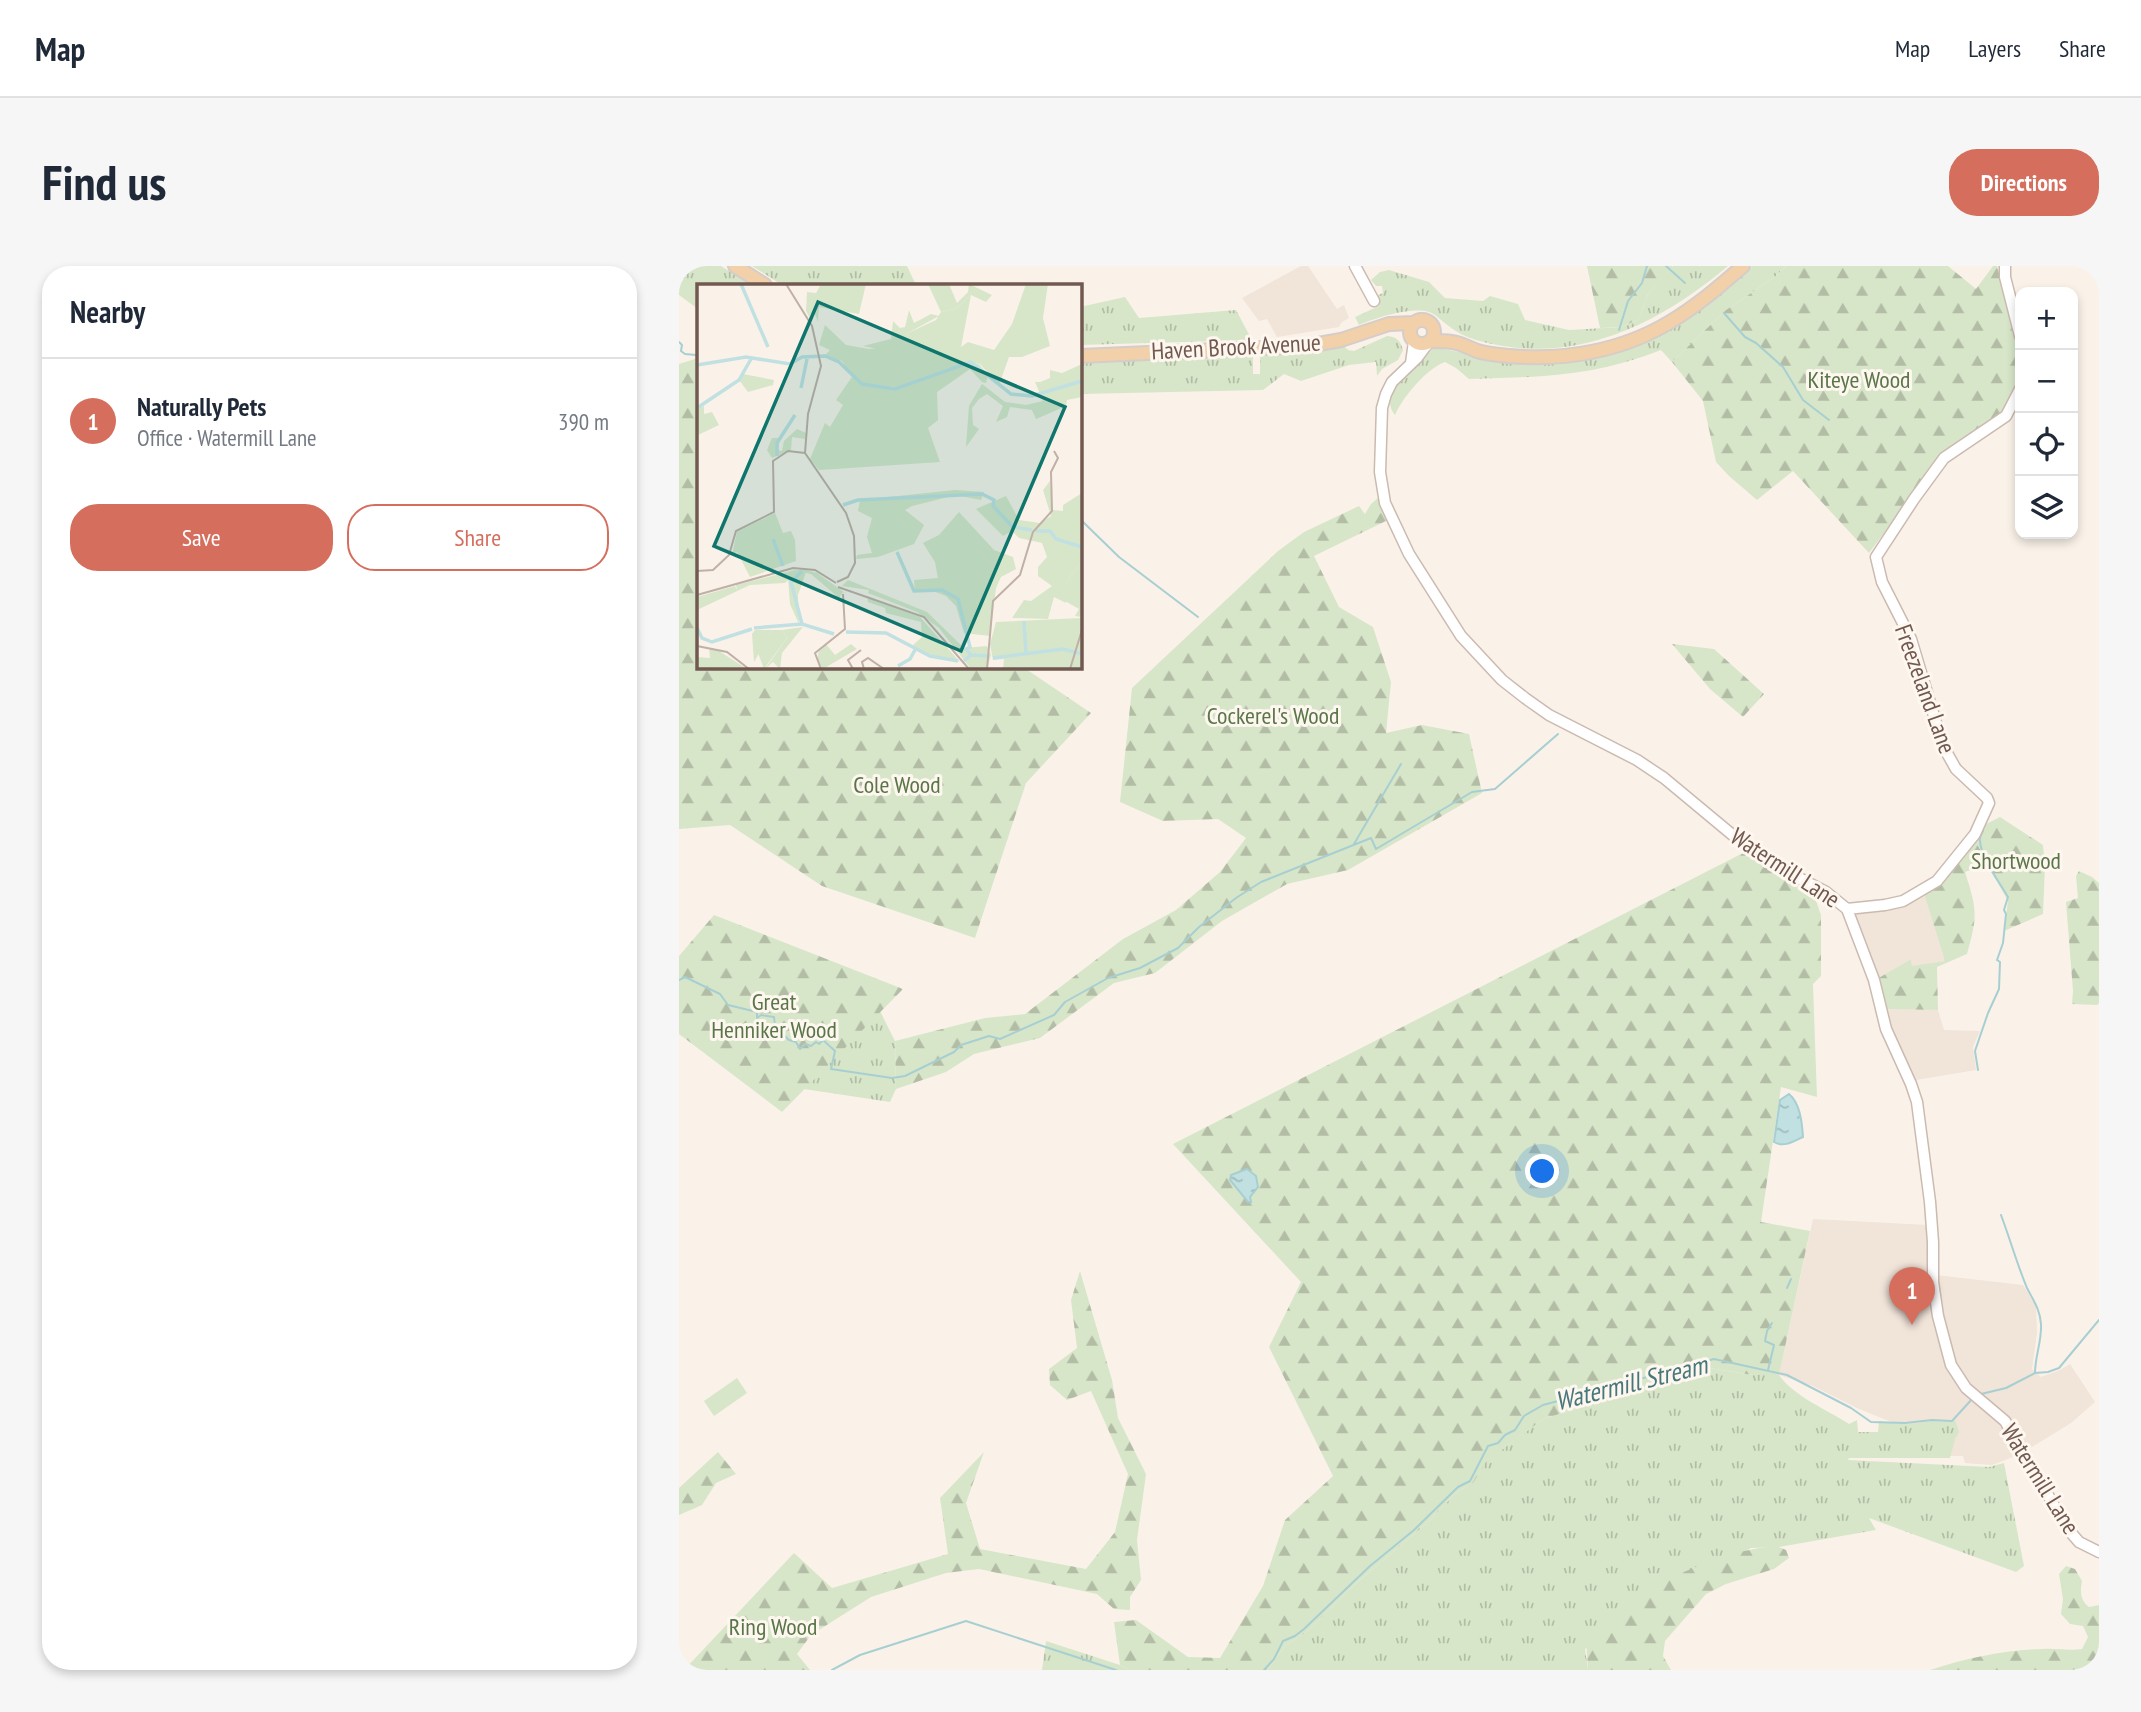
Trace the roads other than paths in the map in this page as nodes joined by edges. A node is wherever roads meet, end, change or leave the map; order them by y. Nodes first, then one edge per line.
1 (735, 266) edge
2 (1355, 266) edge
3 (1743, 266) edge
4 (2005, 266) edge
5 (763, 284) edge
6 (1375, 294) dead end
7 (2015, 312) edge
8 (1419, 337) junction
9 (1454, 342) junction
10 (1081, 356) edge
11 (2015, 399) edge
12 (1847, 909) junction
13 (2099, 1552) edge

1 - 5 main road
2 - 6 street
3 - 9 main road, Haven Brook Avenue
4 - 7 street
8 - 9 main road, Haven Brook Avenue
8 - 9 main road, Haven Brook Avenue
8 - 10 main road, Haven Brook Avenue
8 - 12 street, Watermill Lane
11 - 12 street, Freezeland Lane
12 - 13 street, Watermill Lane

